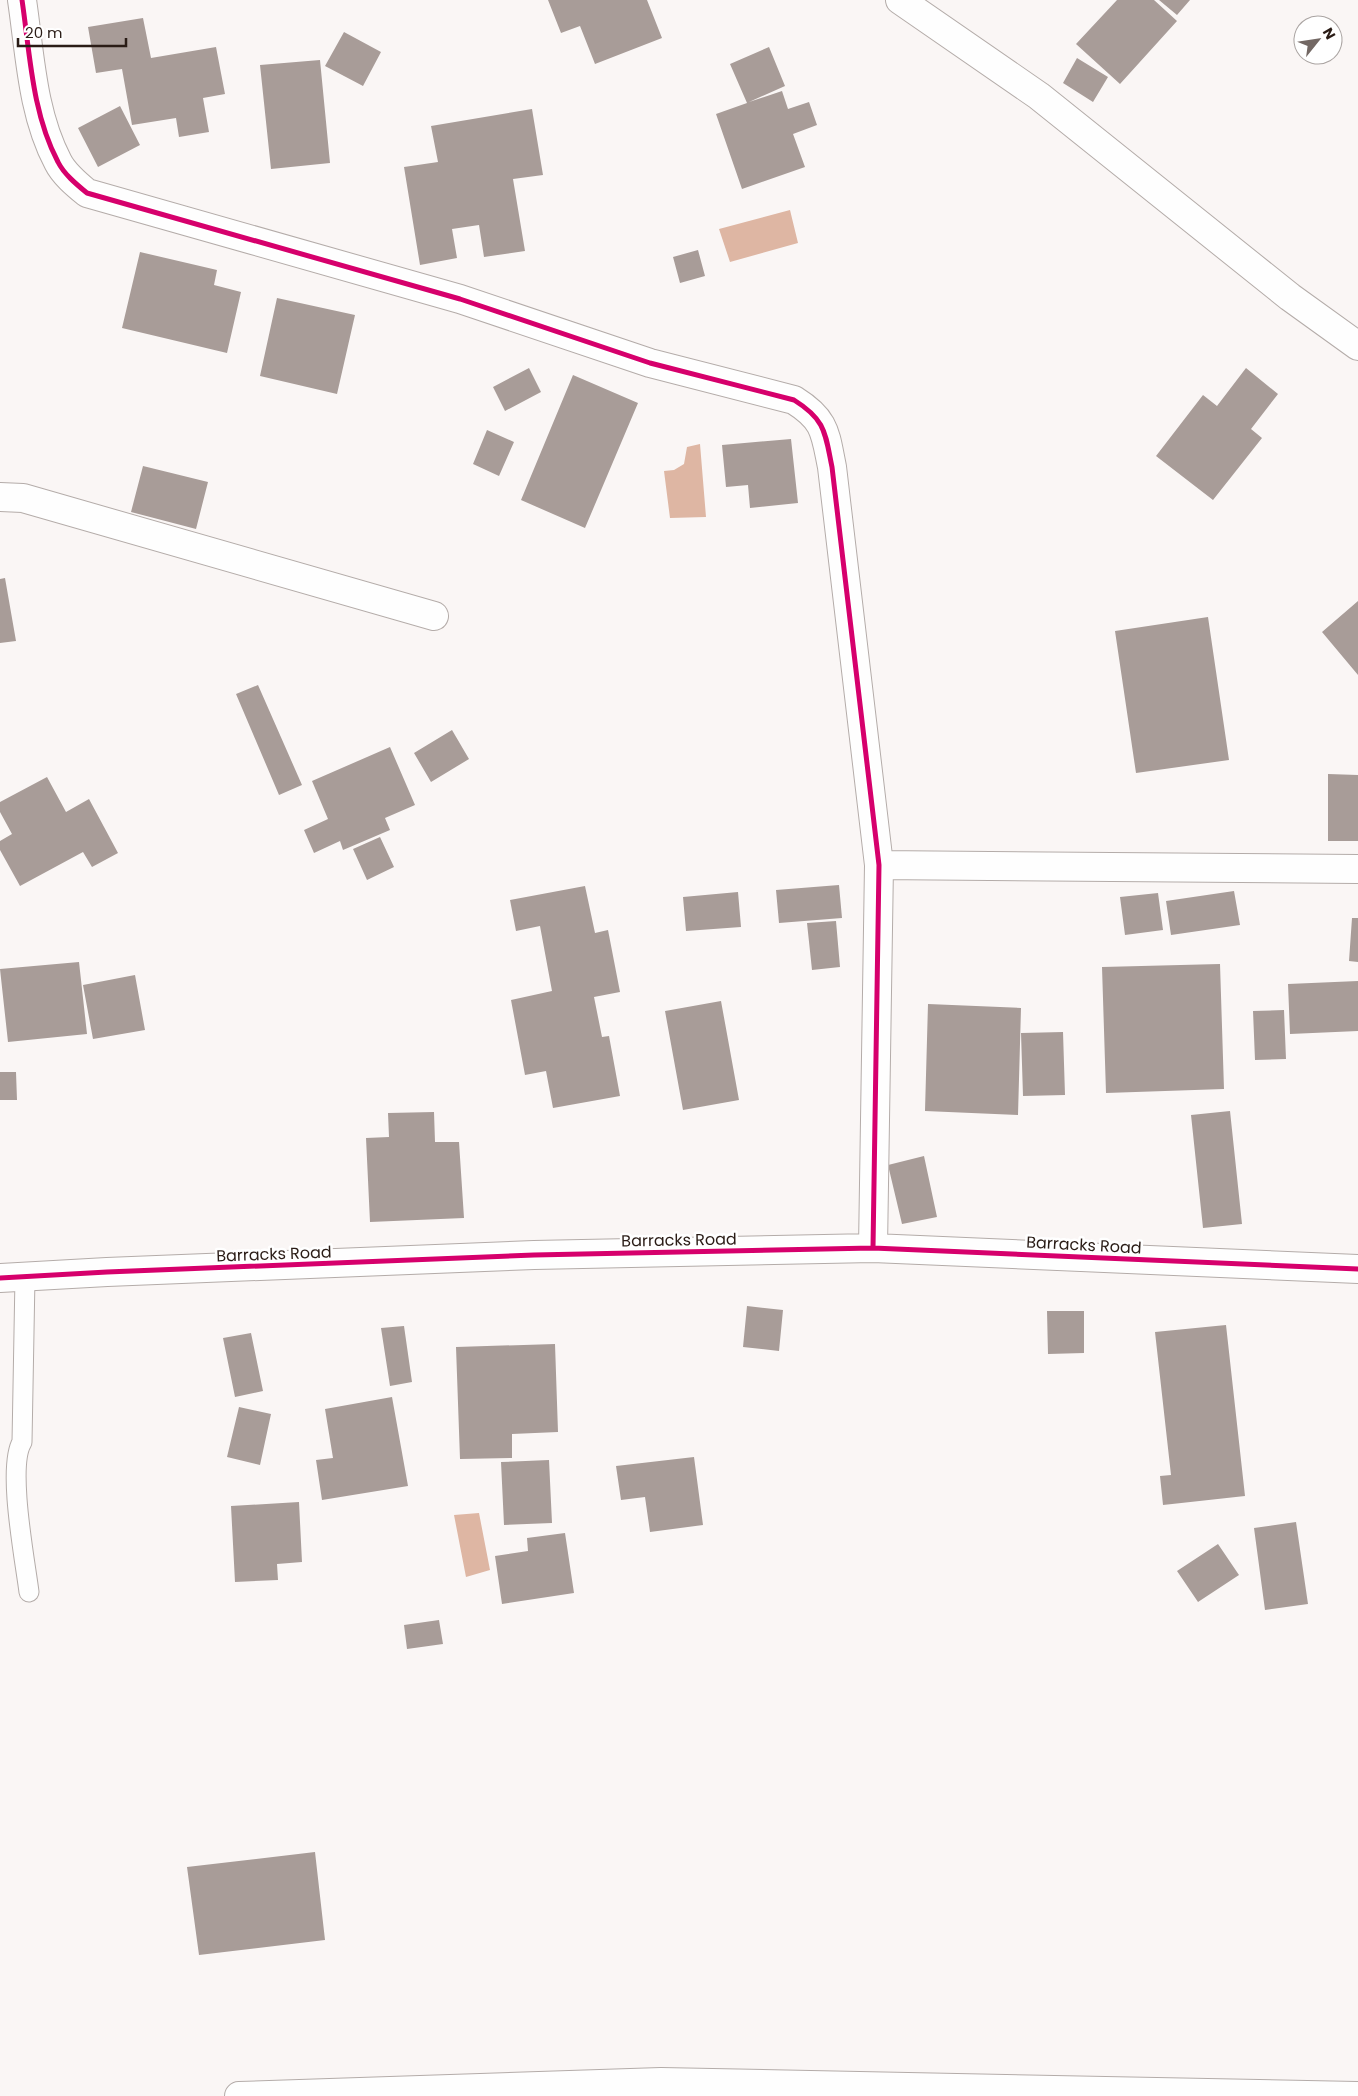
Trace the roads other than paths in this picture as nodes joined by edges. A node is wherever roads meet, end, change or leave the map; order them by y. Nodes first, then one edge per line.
1 (22, 0) edge
2 (900, 0) edge
3 (1358, 346) edge
4 (0, 497) edge
5 (434, 616) dead end
6 (879, 865) junction
7 (1358, 869) edge
8 (873, 1248) junction
9 (1358, 1269) edge
10 (12, 1278) edge
11 (29, 1592) dead end
12 (662, 2089) edge
13 (239, 2096) edge
14 (1357, 2096) edge

1 - 6 street
2 - 3 street
4 - 5 street
6 - 7 street
6 - 8 street
8 - 9 street, Barracks Road
8 - 10 street, Barracks Road
10 - 11 lane
12 - 13 street
12 - 14 street

